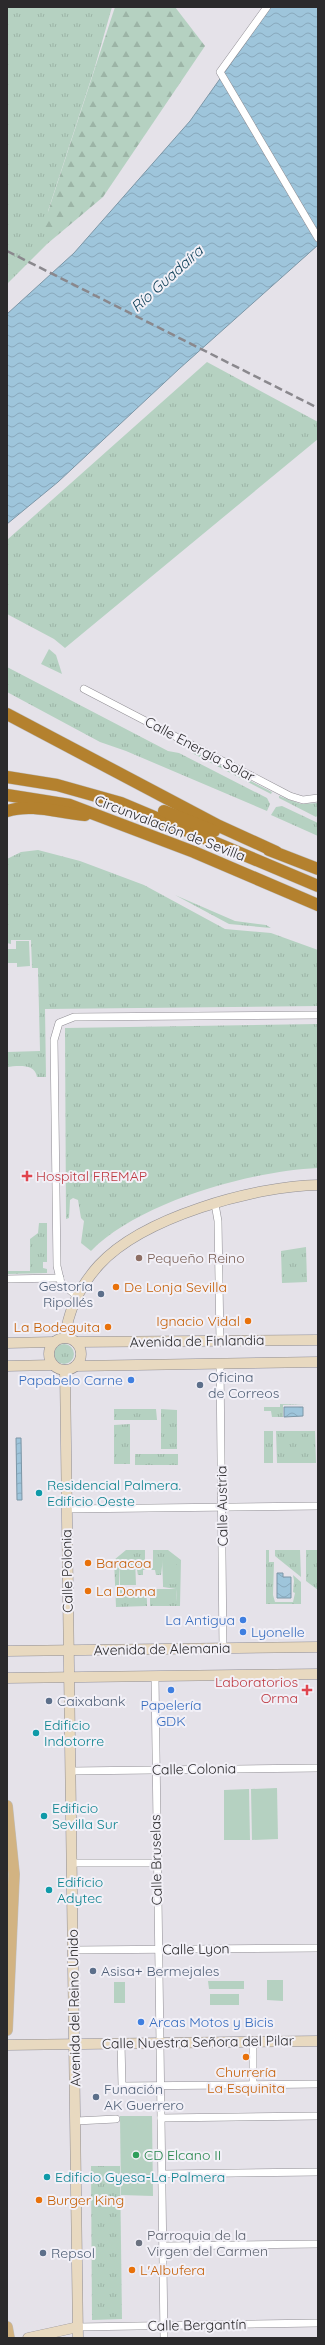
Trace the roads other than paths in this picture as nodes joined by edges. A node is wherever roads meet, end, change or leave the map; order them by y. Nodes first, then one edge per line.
1 (267, 7) edge
2 (318, 238) edge
3 (84, 689) dead end
4 (7, 714) edge
5 (7, 777) edge
6 (84, 791) junction
7 (7, 795) edge
8 (318, 798) edge
9 (7, 811) edge
10 (99, 816) junction
11 (276, 852) junction
12 (318, 869) edge
13 (318, 886) edge
14 (318, 906) edge
15 (318, 1015) edge
16 (318, 1185) edge
17 (214, 1204) junction
18 (60, 1278) junction
19 (7, 1279) edge
20 (78, 1296) junction
21 (65, 1338) junction
22 (318, 1340) edge
23 (220, 1341) junction
24 (54, 1342) junction
25 (76, 1342) junction
26 (7, 1343) edge
27 (318, 1362) edge
28 (220, 1363) junction
29 (53, 1365) junction
30 (7, 1366) edge
31 (76, 1366) junction
32 (65, 1370) junction
33 (318, 1506) edge
34 (222, 1507) junction
35 (66, 1509) junction
36 (318, 1647) edge
37 (223, 1648) junction
38 (7, 1651) edge
39 (68, 1651) junction
40 (318, 1674) edge
41 (68, 1677) junction
42 (155, 1677) junction
43 (7, 1678) edge
44 (318, 1768) edge
45 (155, 1770) junction
46 (71, 1771) junction
47 (7, 1806) edge
48 (72, 1863) junction
49 (156, 1863) junction
50 (318, 1948) edge
51 (74, 1950) junction
52 (158, 1950) junction
53 (7, 2030) edge
54 (318, 2041) edge
55 (253, 2042) junction
56 (121, 2043) junction
57 (160, 2043) junction
58 (75, 2044) junction
59 (7, 2045) edge
60 (318, 2084) edge
61 (253, 2085) junction
62 (161, 2086) junction
63 (318, 2116) edge
64 (161, 2118) junction
65 (116, 2119) dead end
66 (76, 2121) junction
67 (318, 2172) edge
68 (162, 2174) junction
69 (318, 2244) edge
70 (163, 2246) junction
71 (318, 2323) edge
72 (164, 2326) junction
73 (7, 2327) edge
74 (78, 2327) junction
75 (9, 2338) edge
76 (28, 2338) edge
77 (78, 2338) edge
78 (164, 2338) edge

1 - 2 street
3 - 8 street, Calle Energía Solar
4 - 11 highway
5 - 6 highway, Circunvalación de Sevilla
6 - 11 highway
6 - 13 highway, Circunvalación de Sevilla
7 - 10 highway, Circunvalación de Sevilla
9 - 10 highway
10 - 14 highway, Circunvalación de Sevilla
11 - 12 highway
15 - 18 street
16 - 17 street
17 - 20 street
17 - 23 street
18 - 19 street
18 - 20 street
20 - 21 street
21 - 24 street
21 - 25 street
22 - 23 street, Avenida de Finlandia
23 - 25 street, Avenida de Finlandia
24 - 26 street
24 - 29 street
25 - 31 street
27 - 28 street, Avenida de Finlandia
28 - 31 street, Avenida de Finlandia
28 - 34 street, Calle Austria
29 - 30 street
29 - 32 street
31 - 32 street
32 - 35 street, Calle Polonia
33 - 34 street
34 - 35 street
34 - 37 street, Calle Austria
35 - 39 street, Calle Polonia
36 - 37 street, Avenida de Alemania
37 - 39 street, Avenida de Alemania
38 - 39 street, Avenida de Alemania
39 - 41 street, Calle Polonia
40 - 42 street, Avenida de Alemania
41 - 42 street, Avenida de Alemania
41 - 43 street, Avenida de Alemania
41 - 46 street, Avenida del Reino Unido
42 - 45 street, Calle Bruselas
44 - 45 street, Calle Colonia
45 - 46 street, Calle Colonia
45 - 49 street, Calle Bruselas
46 - 48 street, Avenida del Reino Unido
47 - 53 main road
48 - 49 street
48 - 51 street, Avenida del Reino Unido
49 - 52 street, Calle Bruselas
50 - 52 street, Calle Lyon
51 - 52 street, Calle Lyon
51 - 58 street, Avenida del Reino Unido
52 - 57 street, Calle Bruselas
54 - 55 street, Calle Nuestra Señora del Pilar
55 - 57 street, Calle Nuestra Señora del Pilar
55 - 61 street
56 - 57 street, Calle Nuestra Señora del Pilar
56 - 58 street, Calle Nuestra Señora del Pilar
56 - 62 street
57 - 62 street, Calle Bruselas
58 - 59 street, Calle Nuestra Señora del Pilar
58 - 66 street, Avenida del Reino Unido
60 - 61 street
61 - 62 street
62 - 64 street, Calle Bruselas
63 - 64 street
64 - 68 street, Calle Bruselas
65 - 66 street
66 - 74 street, Avenida del Reino Unido
67 - 68 street
68 - 70 street, Calle Bruselas
69 - 70 street
70 - 72 street, Calle Bruselas
71 - 72 street, Calle Bergantín
72 - 74 street, Calle Bergantín
72 - 78 street, Calle Bruselas
73 - 75 main road
74 - 76 street, Calle Bergantín
74 - 77 street, Avenida del Reino Unido

